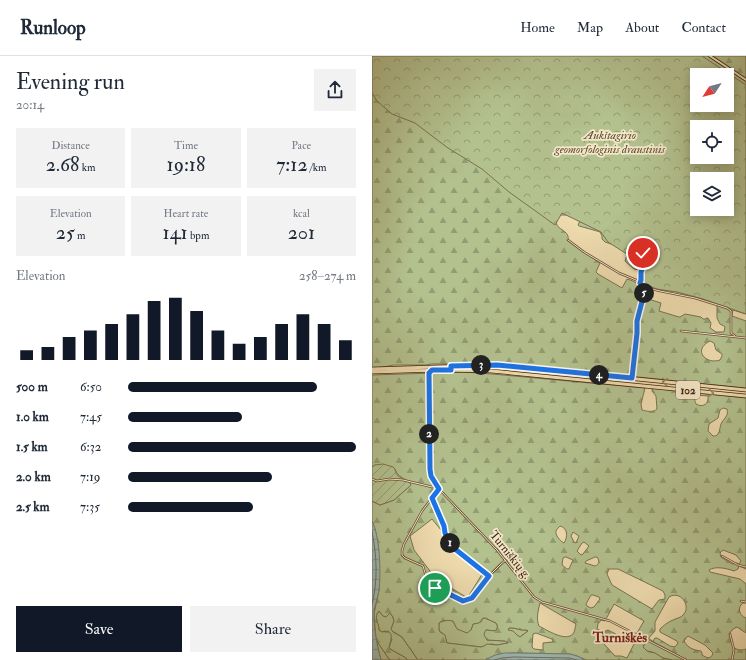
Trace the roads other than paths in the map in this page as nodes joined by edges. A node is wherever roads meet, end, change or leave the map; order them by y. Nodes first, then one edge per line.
1 (710, 56) edge
2 (746, 80) edge
3 (568, 240) dead end
4 (640, 241) dead end
5 (640, 283) junction
6 (643, 287) junction
7 (681, 331) dead end
8 (735, 336) junction
9 (746, 338) edge
10 (451, 368) junction
11 (372, 369) edge
12 (392, 370) junction
13 (424, 370) junction
14 (432, 370) junction
15 (372, 372) edge
16 (572, 372) junction
17 (429, 374) junction
18 (632, 378) junction
19 (572, 379) junction
20 (746, 390) edge
21 (746, 396) edge
22 (372, 479) edge
23 (436, 485) junction
24 (439, 489) junction
25 (432, 498) junction
26 (722, 556) dead end
27 (506, 560) junction
28 (746, 567) edge
29 (489, 576) junction
30 (742, 601) dead end
31 (746, 602) edge
32 (730, 634) dead end
33 (686, 660) edge
34 (732, 660) edge

1 - 2 main road
3 - 5 street
4 - 5 street
5 - 6 street
6 - 8 street
6 - 18 street
7 - 8 street
8 - 9 street
10 - 12 main road, 102
10 - 14 main road, 102
10 - 16 main road, 102
10 - 19 main road, 102
11 - 12 main road, 102
12 - 13 main road, 102
12 - 15 main road, 102
13 - 14 main road, 102
13 - 17 main road
14 - 17 main road
16 - 18 main road, 102
16 - 19 main road
17 - 23 street, Turniškių g.
20 -> 18 main road, 102
19 -> 21 main road, 102
22 - 23 street
23 - 24 street, Turniškių g.
24 - 25 street
24 - 27 street, Turniškių g.
25 - 29 street
25 - 29 street
26 - 28 street
27 - 29 street
27 - 33 street, Turniškių g.
30 - 31 street
32 - 34 street

